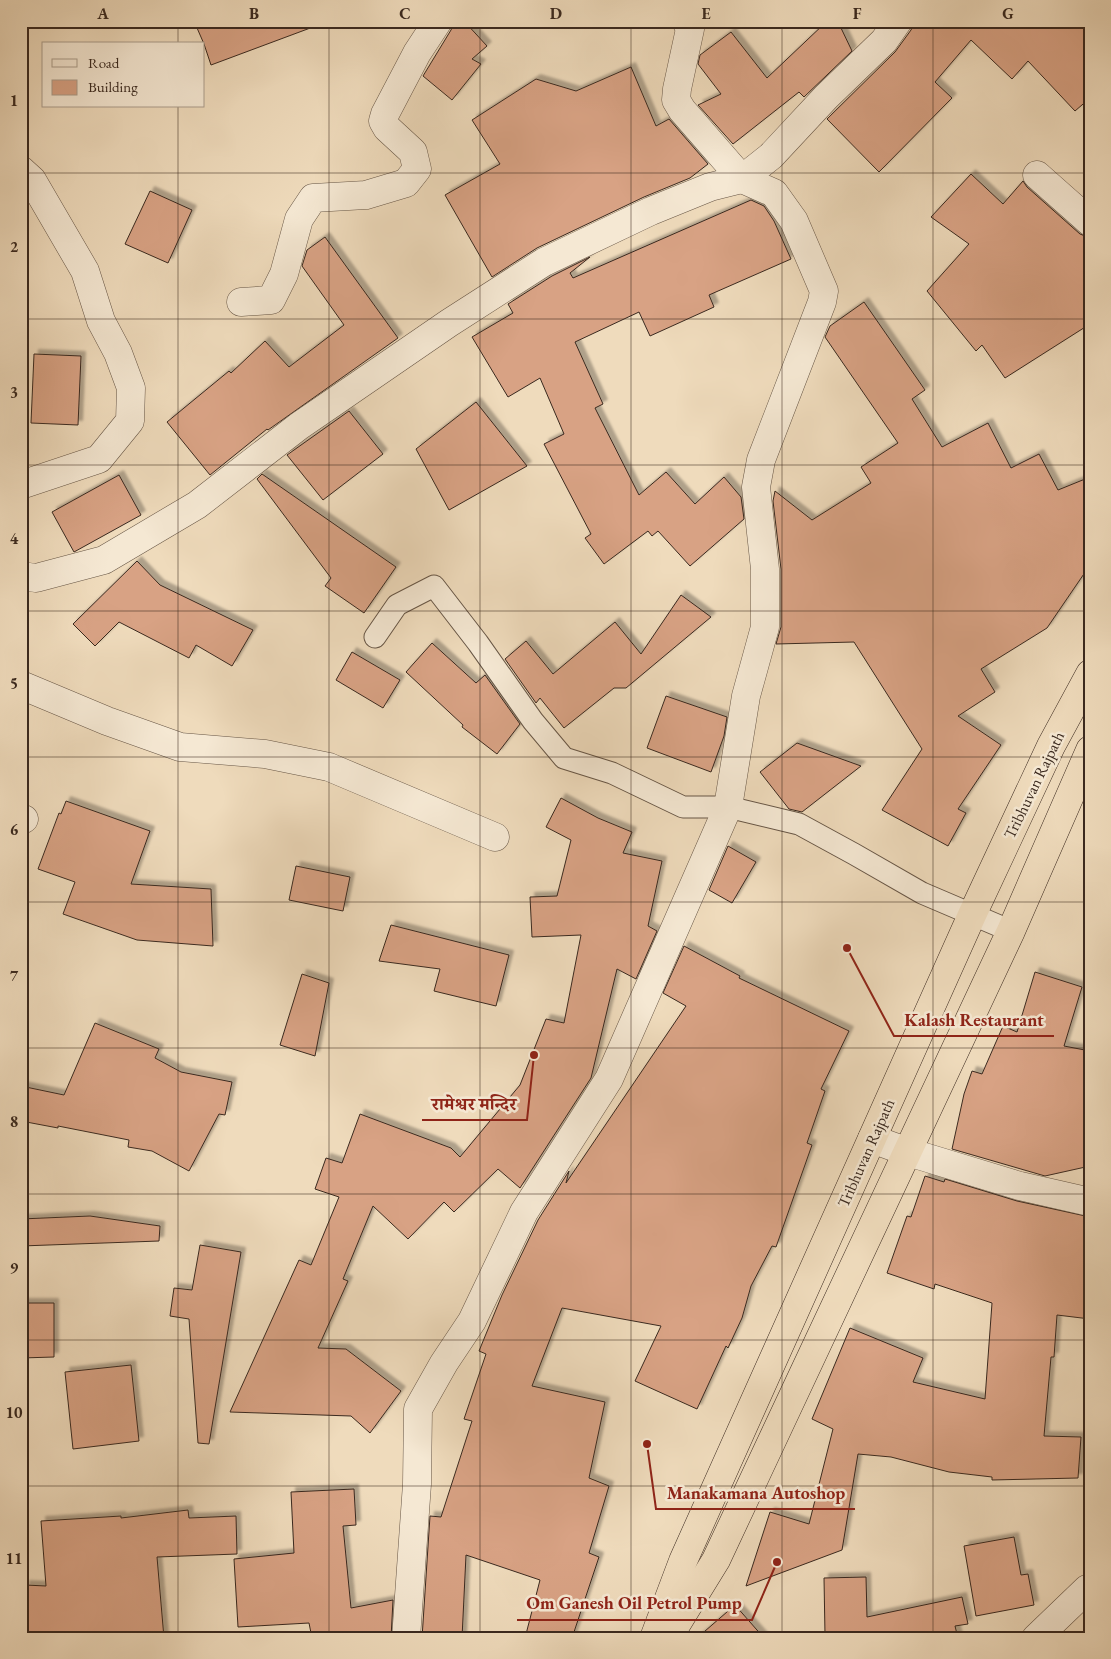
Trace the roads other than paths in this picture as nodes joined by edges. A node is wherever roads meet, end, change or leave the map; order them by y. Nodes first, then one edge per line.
1 (438, 21) edge
2 (686, 21) edge
3 (898, 21) edge
4 (21, 170) edge
5 (1037, 175) dead end
6 (742, 179) junction
7 (1090, 222) edge
8 (241, 302) dead end
9 (21, 485) edge
10 (26, 584) edge
11 (375, 638) dead end
12 (1090, 674) edge
13 (21, 684) edge
14 (1090, 750) edge
15 (728, 807) junction
16 (496, 837) dead end
17 (972, 915) junction
18 (1011, 931) junction
19 (872, 1139) junction
20 (908, 1152) junction
21 (1090, 1202) edge
22 (1087, 1589) dead end
23 (406, 1638) edge
24 (654, 1638) edge
25 (668, 1638) edge
26 (1036, 1638) edge

1 - 8 street
2 - 6 street
3 - 6 street
4 - 9 street
5 - 7 street
6 - 10 street
6 - 15 street
11 - 15 lane
12 - 17 highway, Tribhuvan Rajpath
13 - 16 street
14 - 18 highway
15 - 17 lane
15 - 23 street
17 - 18 lane
17 - 19 highway, Tribhuvan Rajpath
18 - 20 highway
19 - 20 street
19 - 24 highway, Tribhuvan Rajpath
20 - 21 street
20 - 25 highway
22 - 26 street

